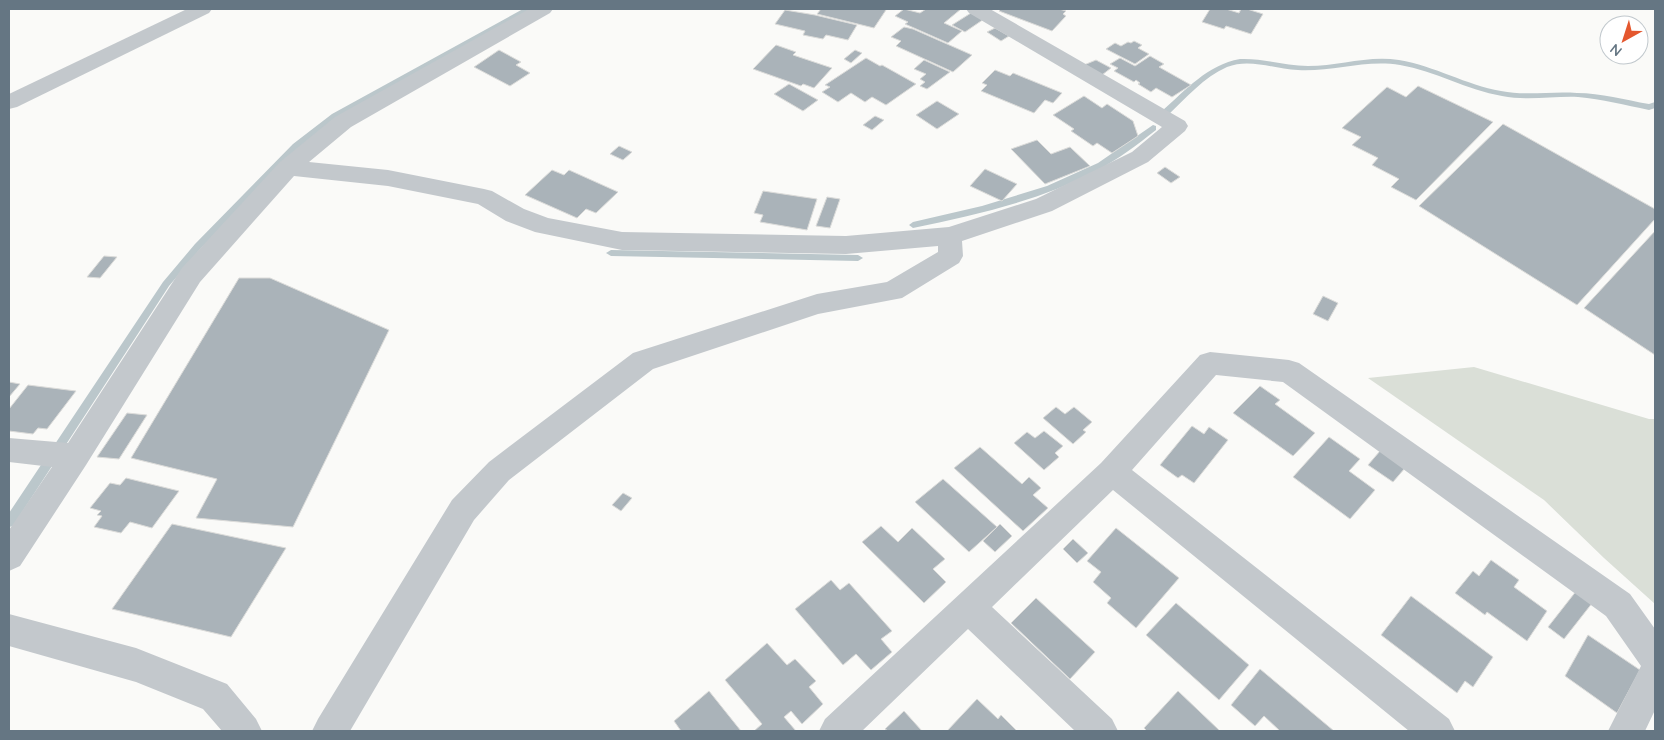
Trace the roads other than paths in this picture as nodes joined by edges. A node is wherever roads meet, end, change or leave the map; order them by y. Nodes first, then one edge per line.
1 (202, 9) edge
2 (543, 9) edge
3 (976, 9) edge
4 (13, 94) edge
5 (288, 168) junction
6 (950, 236) junction
7 (9, 450) edge
8 (76, 456) junction
9 (1112, 472) junction
10 (9, 556) edge
11 (969, 608) junction
12 (9, 630) edge
13 (1655, 657) edge
14 (1655, 676) edge
15 (244, 731) edge
16 (330, 731) edge
17 (837, 731) edge
18 (1100, 731) edge
19 (1437, 731) edge
20 (1626, 731) edge

1 - 4 street
2 - 5 street
3 - 6 street
5 - 6 street
5 - 8 street
6 - 16 street
7 - 8 street
8 - 10 street
9 - 11 street
9 - 13 street
9 - 19 street
11 - 17 street
11 - 18 street
12 - 15 street
14 - 20 street

